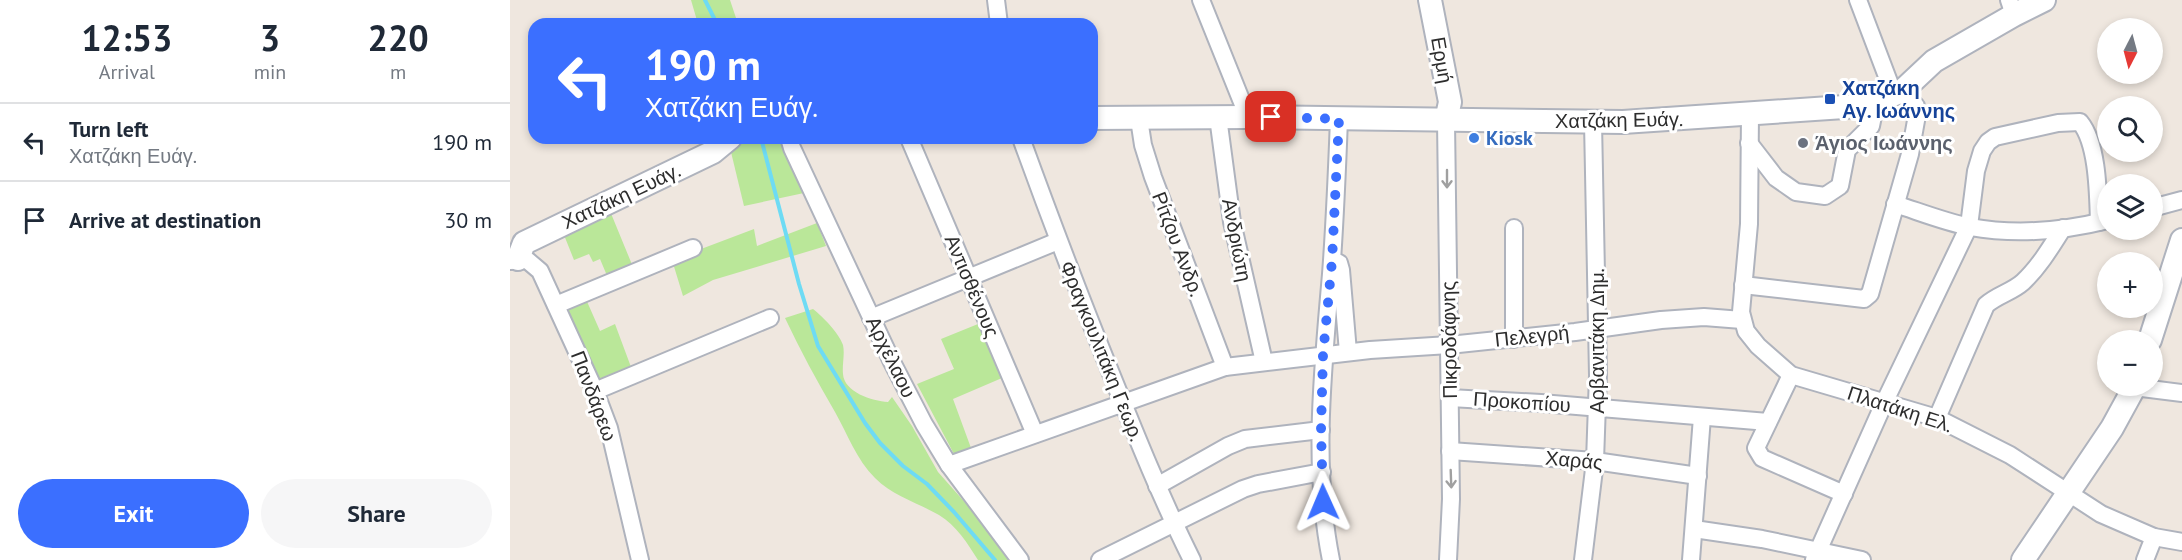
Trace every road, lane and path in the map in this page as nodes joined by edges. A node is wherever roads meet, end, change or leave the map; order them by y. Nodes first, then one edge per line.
1 (996, 0) edge
2 (1201, 0) edge
3 (1430, 0) edge
4 (1858, 0) edge
5 (2044, 0) edge
6 (2011, 7) edge
7 (998, 18) edge
8 (1891, 95) junction
9 (1749, 114) junction
10 (1218, 117) junction
11 (1248, 117) junction
12 (1098, 118) edge
13 (1139, 119) junction
14 (1339, 119) junction
15 (1446, 121) junction
16 (1593, 122) junction
17 (1749, 142) junction
18 (723, 144) edge
19 (791, 144) edge
20 (912, 144) edge
21 (1023, 144) edge
22 (2097, 184) edge
23 (2182, 200) edge
24 (1895, 204) junction
25 (2163, 205) edge
26 (2097, 222) edge
27 (1969, 226) junction
28 (1514, 228) dead end
29 (2064, 228) junction
30 (2182, 240) edge
31 (1058, 241) junction
32 (693, 248) dead end
33 (514, 260) edge
34 (1332, 261) junction
35 (969, 276) junction
36 (1743, 285) junction
37 (556, 305) junction
38 (770, 318) dead end
39 (871, 318) junction
40 (1742, 320) junction
41 (1598, 329) junction
42 (2154, 330) edge
43 (1514, 339) junction
44 (1449, 345) junction
45 (1348, 352) junction
46 (1323, 355) junction
47 (1264, 362) junction
48 (1225, 367) junction
49 (1791, 375) junction
50 (2163, 390) edge
51 (595, 391) junction
52 (2182, 393) edge
53 (2129, 396) edge
54 (1450, 398) junction
55 (1885, 401) junction
56 (1123, 404) junction
57 (1597, 407) junction
58 (1702, 417) junction
59 (1937, 418) junction
60 (1768, 422) junction
61 (1321, 430) junction
62 (1035, 434) junction
63 (1450, 451) junction
64 (1595, 462) junction
65 (949, 465) junction
66 (1322, 472) junction
67 (1698, 476) junction
68 (1157, 486) junction
69 (2069, 492) junction
70 (1844, 494) junction
71 (1174, 524) junction
72 (1694, 529) junction
73 (2154, 537) junction
74 (2182, 542) edge
75 (1817, 555) edge
76 (640, 560) edge
77 (1020, 560) edge
78 (1100, 560) edge
79 (1192, 560) edge
80 (1331, 560) edge
81 (1448, 560) edge
82 (1583, 560) edge
83 (1691, 560) edge
84 (1862, 560) edge
85 (2022, 560) edge
86 (2145, 560) edge

1 - 7 street
2 - 11 street
3 - 15 street, Ερμή
4 - 8 street
5 - 6 street
6 - 8 street
8 - 9 street, Χατζάκη Ευάγ.
8 - 17 street
8 - 24 street
9 - 16 street, Χατζάκη Ευάγ.
9 - 17 street
10 - 11 street, Χατζάκη Ευάγ.
10 - 13 street, Χατζάκη Ευάγ.
10 - 47 street, Ανδριώτη
11 - 14 street, Χατζάκη Ευάγ.
12 - 13 street, Χατζάκη Ευάγ.
13 - 48 street, Ρίτζου Ανδρ.
14 - 15 street, Χατζάκη Ευάγ.
14 - 34 street
15 - 16 street, Χατζάκη Ευάγ.
15 -> 44 street, Πικροδάφνης
16 - 41 street, Αρβανιτάκη Δημ.
17 - 36 street
18 - 33 street, Χατζάκη Ευάγ.
19 - 39 street, Αρχέλαου
20 - 35 street, Αντισθένους
21 - 31 street, Φραγκουλιτάκη Γεωρ.
22 - 27 street
23 - 25 street
24 - 27 street
24 - 36 street
26 - 29 street
27 - 29 street
27 - 55 street
28 - 43 street
29 - 59 street
30 - 42 street
31 - 35 street
31 - 56 street, Φραγκουλιτάκη Γεωρ.
32 - 37 street
33 - 37 street, Πανδάρεω
34 - 45 street
34 - 46 street
35 - 39 street
35 - 62 street, Αντισθένους
36 - 40 street
37 - 51 street, Πανδάρεω
38 - 51 street
39 - 65 street, Αρχέλαου
40 - 41 street, Πελεγρή
40 - 49 street, Πλατάκη Ελ.
41 - 43 street, Πελεγρή
41 - 57 street, Αρβανιτάκη Δημ.
43 - 44 street, Πελεγρή
44 - 45 street, Πελεγρή
44 - 54 street, Πικροδάφνης
45 - 46 street, Πελεγρή
46 - 47 street, Πελεγρή
46 - 61 street
47 - 48 street, Πελεγρή
48 - 56 street, Πελεγρή
49 - 55 street, Πλατάκη Ελ.
49 - 60 street
50 - 52 street
51 - 76 street, Πανδάρεω
53 - 69 street
54 - 57 street, Προκοπίου
54 - 63 street, Πικροδάφνης
55 - 59 street, Πλατάκη Ελ.
55 - 70 street
56 - 62 street, Πελεγρή
56 - 68 street, Φραγκουλιτάκη Γεωρ.
57 - 58 street, Προκοπίου
57 - 64 street, Αρβανιτάκη Δημ.
58 - 60 street, Προκοπίου
58 - 67 street
59 - 69 street, Πλατάκη Ελ.
60 - 70 street
61 - 66 street
61 - 68 street
62 - 65 street, Πελεγρή
63 - 64 street, Χαράς
63 -> 81 street, Πικροδάφνης
64 - 67 street, Χαράς
64 - 82 street, Αρβανιτάκη Δημ.
65 - 77 street, Αρχέλαου
66 - 71 street
66 - 80 street
67 - 72 street
68 - 71 street, Φραγκουλιτάκη Γεωρ.
69 - 73 street, Πλατάκη Ελ.
69 - 85 street
70 - 75 street
71 - 78 street
71 - 79 street, Φραγκουλιτάκη Γεωρ.
72 - 75 street
72 - 83 street
73 - 74 street, Πλατάκη Ελ.
73 - 86 street
75 - 84 street

